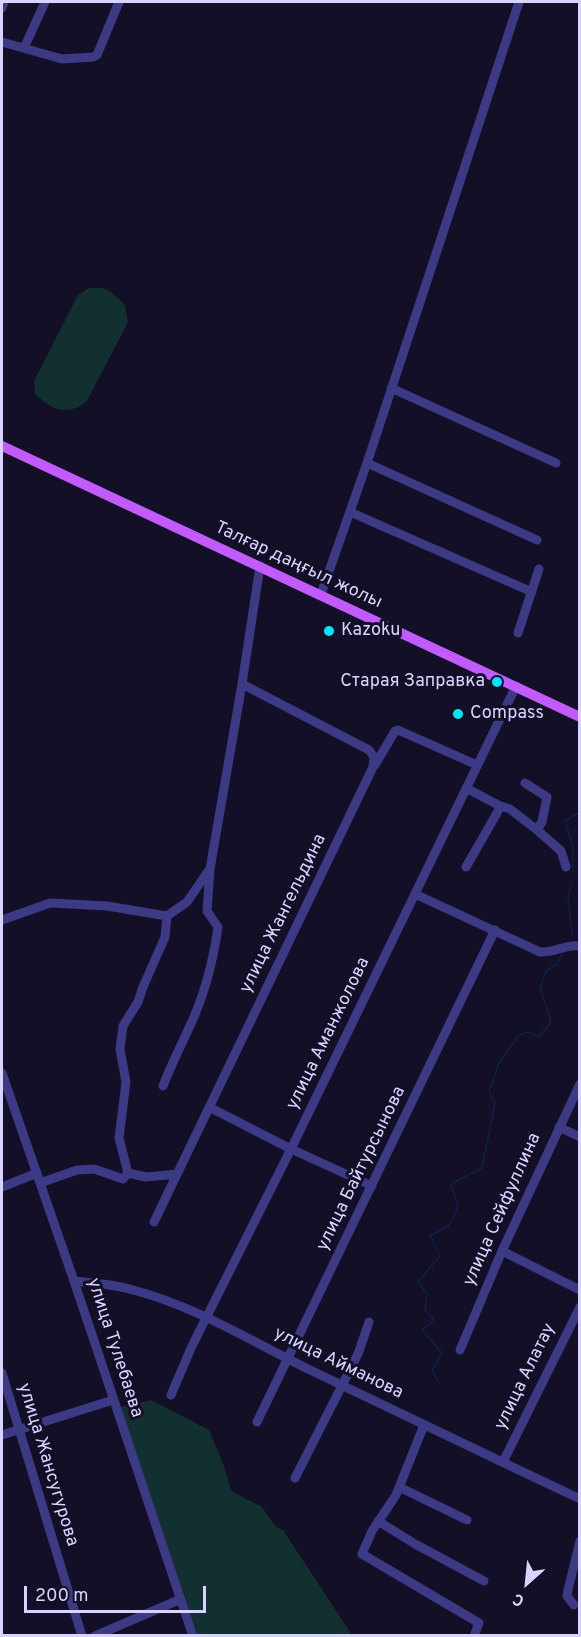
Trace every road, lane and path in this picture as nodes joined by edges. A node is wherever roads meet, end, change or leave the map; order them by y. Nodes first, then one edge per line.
1 (4, 2) edge
2 (45, 2) edge
3 (119, 2) edge
4 (519, 2) edge
5 (2, 8) edge
6 (2, 42) edge
7 (24, 48) junction
8 (391, 388) junction
9 (2, 446) edge
10 (367, 463) junction
11 (556, 464) dead end
12 (350, 512) junction
13 (537, 540) dead end
14 (260, 566) junction
15 (539, 569) dead end
16 (532, 592) junction
17 (321, 594) junction
18 (518, 633) dead end
19 (242, 684) junction
20 (516, 686) junction
21 (579, 717) edge
22 (477, 765) junction
23 (373, 767) junction
24 (525, 783) dead end
25 (466, 788) junction
26 (500, 806) junction
27 (537, 830) junction
28 (466, 867) dead end
29 (566, 867) dead end
30 (210, 869) junction
31 (415, 894) junction
32 (167, 916) junction
33 (2, 920) edge
34 (495, 930) junction
35 (579, 946) edge
36 (2, 1072) edge
37 (579, 1084) edge
38 (163, 1086) dead end
39 (5, 1089) edge
40 (208, 1107) junction
41 (559, 1127) junction
42 (579, 1137) edge
43 (291, 1149) junction
44 (128, 1173) junction
45 (177, 1174) junction
46 (39, 1178) junction
47 (372, 1186) junction
48 (2, 1188) edge
49 (154, 1222) dead end
50 (502, 1251) junction
51 (75, 1281) junction
52 (579, 1290) edge
53 (579, 1307) edge
54 (206, 1317) junction
55 (369, 1322) dead end
56 (460, 1350) dead end
57 (288, 1359) junction
58 (2, 1373) edge
59 (341, 1384) junction
60 (171, 1395) dead end
61 (113, 1400) junction
62 (257, 1422) dead end
63 (424, 1425) junction
64 (18, 1429) junction
65 (2, 1435) edge
66 (503, 1462) junction
67 (295, 1478) dead end
68 (399, 1487) junction
69 (579, 1499) edge
70 (467, 1520) dead end
71 (378, 1521) junction
72 (579, 1541) edge
73 (484, 1581) dead end
74 (181, 1599) junction
75 (574, 1605) dead end
76 (82, 1635) edge
77 (94, 1635) edge
78 (193, 1635) edge
79 (474, 1635) edge

1 - 5 street
2 - 7 street
3 - 7 street
4 - 8 street
6 - 7 street
8 - 10 street
8 - 11 street
9 - 14 main road, Талғар даңғыл жолы
10 - 12 street
10 - 13 street
12 - 16 street
12 - 17 street
14 - 17 main road, Талғар даңғыл жолы
14 - 19 street
15 - 16 street
16 - 18 street
17 - 20 main road, Талғар даңғыл жолы
19 - 23 street
19 - 30 street
20 - 21 main road, Талғар даңғыл жолы
20 - 22 street, улица Аманжолова
22 - 23 street, улица Жангельдина
22 - 25 street, улица Аманжолова
23 - 40 street, улица Жангельдина
24 - 27 street
25 - 26 street
25 - 31 street, улица Аманжолова
26 - 27 street
26 - 28 street
27 - 29 street
30 - 32 street
30 - 38 street
31 - 34 street
31 - 43 street, улица Аманжолова
32 - 33 street
32 - 44 street
34 - 35 street
34 - 47 street, улица Байтурсынова
36 - 39 street, улица Тулебаева
37 - 41 street, улица Сейфуллина
39 - 46 street, улица Тулебаева
40 - 43 street
40 - 45 street, улица Жангельдина
41 - 42 street
41 - 50 street, улица Сейфуллина
43 - 47 street
43 - 54 street, улица Аманжолова
44 - 45 street
44 - 46 street
45 - 49 street, улица Жангельдина
46 - 48 street
46 - 51 street, улица Тулебаева
47 - 57 street, улица Байтурсынова
50 - 52 street
50 - 56 street, улица Сейфуллина
51 - 54 street, улица Айманова
51 - 61 street, улица Тулебаева
53 - 66 street, улица Алатау
54 - 57 street, улица Айманова
54 - 60 street, улица Аманжолова
55 - 59 street
57 - 59 street, улица Айманова
57 - 62 street, улица Байтурсынова
58 - 64 street, улица Жансугурова
59 - 63 street, улица Айманова
59 - 67 street
61 - 64 street
61 - 74 street, улица Тулебаева
63 - 66 street, улица Айманова
63 - 68 street
64 - 65 street
64 - 76 street, улица Жансугурова
66 - 69 street, улица Айманова
68 - 70 street
68 - 71 street
71 - 73 street
71 - 79 street
72 - 75 street
74 - 77 street
74 - 78 street, улица Тулебаева

